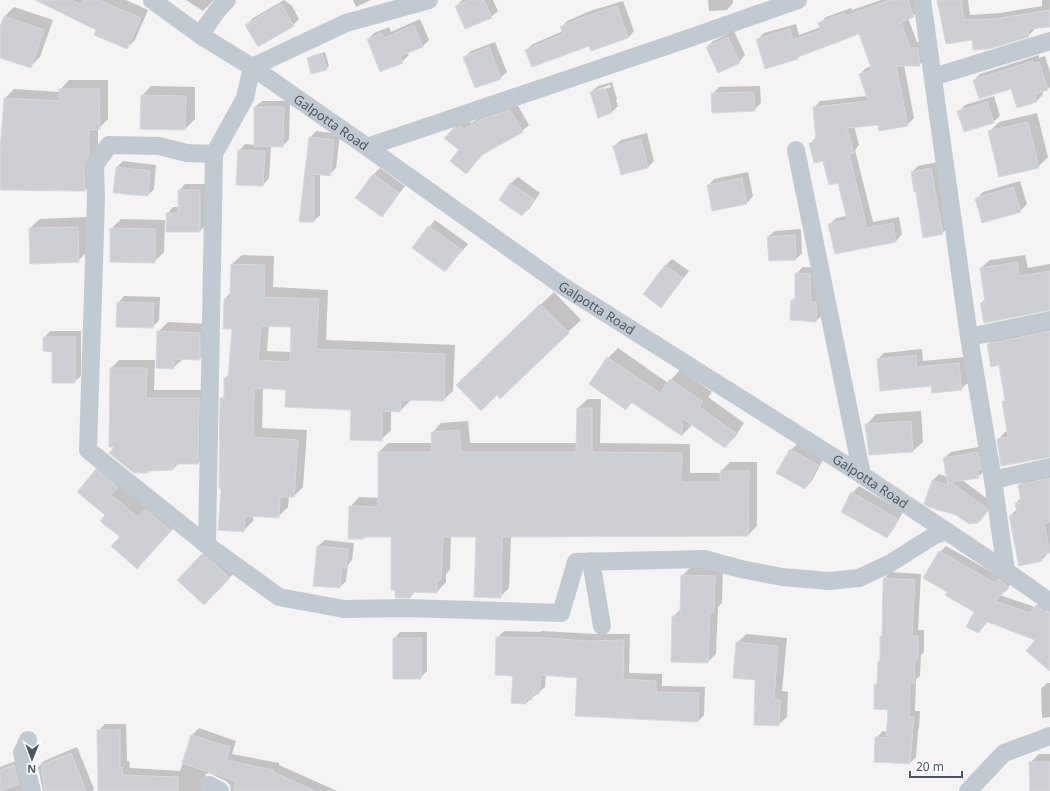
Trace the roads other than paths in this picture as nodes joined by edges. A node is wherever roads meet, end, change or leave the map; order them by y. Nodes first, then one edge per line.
1 (152, 0) edge
2 (227, 0) edge
3 (429, 0) edge
4 (798, 0) edge
5 (922, 0) edge
6 (200, 35) junction
7 (1050, 41) edge
8 (252, 67) junction
9 (933, 77) junction
10 (367, 147) junction
11 (796, 150) dead end
12 (214, 154) junction
13 (1050, 320) edge
14 (969, 337) junction
15 (1050, 467) edge
16 (862, 475) junction
17 (993, 480) junction
18 (946, 531) junction
19 (207, 545) junction
20 (591, 561) junction
21 (1006, 571) junction
22 (1050, 602) edge
23 (602, 626) dead end
24 (1050, 736) edge
25 (28, 740) dead end
26 (32, 791) edge
27 (968, 791) edge

1 - 6 street, Galpotta Road
2 - 6 street
3 - 8 street
4 - 10 street
5 - 9 street
6 - 8 street, Galpotta Road
7 - 9 street
8 - 10 street, Galpotta Road
8 - 12 street
9 - 14 street
10 - 16 street, Galpotta Road
11 - 16 street
12 - 19 street
12 - 19 street
13 - 14 street
14 - 17 street
15 - 17 street
16 - 18 street, Galpotta Road
17 - 21 street
18 - 20 street
18 - 21 street, Galpotta Road
19 - 20 street
20 - 23 street
21 - 22 street, Galpotta Road
24 - 27 street
25 - 26 street

